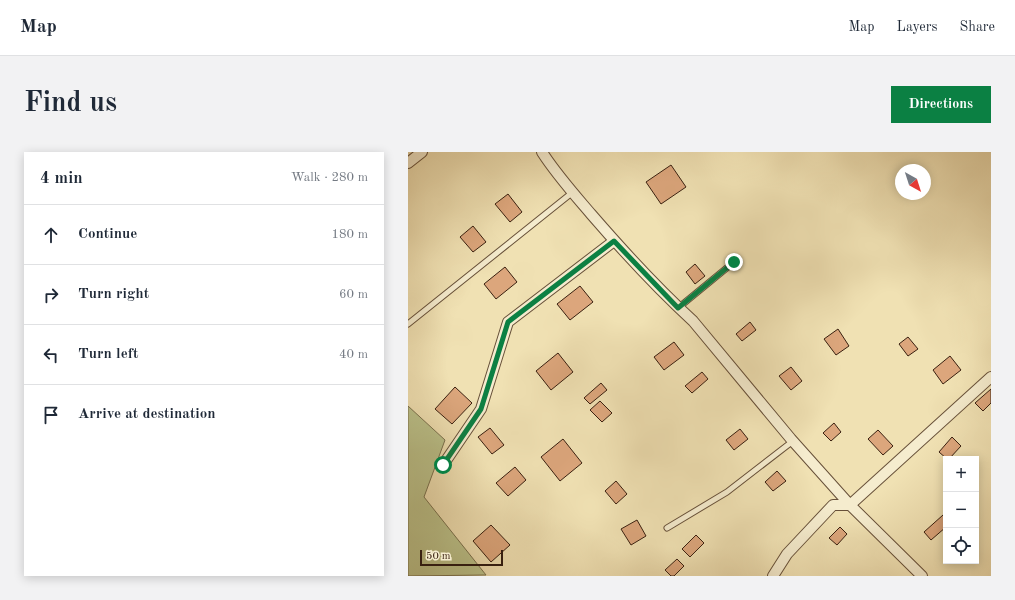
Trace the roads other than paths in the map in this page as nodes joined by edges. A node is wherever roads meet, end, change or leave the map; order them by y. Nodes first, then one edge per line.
1 (422, 152) edge
2 (542, 152) edge
3 (408, 163) edge
4 (573, 192) junction
5 (614, 241) junction
6 (734, 262) dead end
7 (678, 308) junction
8 (408, 324) edge
9 (991, 377) edge
10 (793, 441) junction
11 (443, 465) dead end
12 (850, 505) junction
13 (667, 528) dead end
14 (773, 576) edge
15 (922, 576) edge

1 - 3 street
2 - 4 street
4 - 5 street
4 - 8 lane
5 - 7 street
5 - 11 street
6 - 7 lane
7 - 10 street
9 - 12 street
10 - 12 street
10 - 13 lane
12 - 14 street
12 - 15 street

